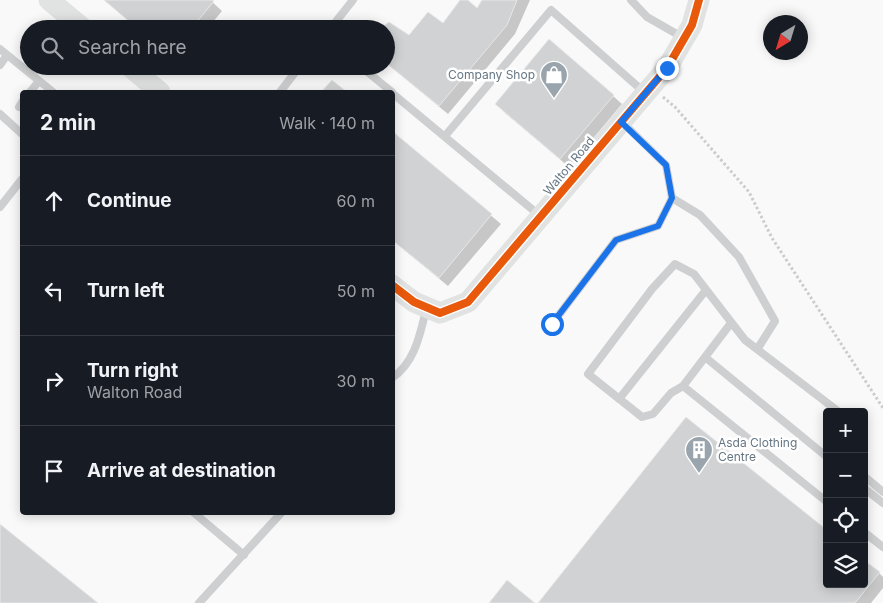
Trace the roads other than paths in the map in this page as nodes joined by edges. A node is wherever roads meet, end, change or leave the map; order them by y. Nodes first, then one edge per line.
1 (49, 0) edge
2 (353, 0) edge
3 (631, 0) edge
4 (699, 0) edge
5 (73, 20) edge
6 (337, 20) edge
7 (684, 38) junction
8 (0, 49) edge
9 (7, 55) junction
10 (0, 64) edge
11 (20, 66) edge
12 (32, 75) edge
13 (140, 75) edge
14 (293, 75) edge
15 (371, 75) edge
16 (39, 81) junction
17 (32, 90) edge
18 (50, 90) edge
19 (158, 90) edge
20 (282, 90) edge
21 (388, 90) edge
22 (648, 90) junction
23 (395, 95) edge
24 (0, 114) edge
25 (621, 122) junction
26 (20, 132) edge
27 (445, 136) junction
28 (20, 182) edge
29 (672, 198) junction
30 (0, 207) edge
31 (541, 216) junction
32 (395, 287) edge
33 (706, 290) junction
34 (427, 308) junction
35 (731, 323) junction
36 (552, 324) dead end
37 (758, 348) junction
38 (705, 357) junction
39 (395, 376) edge
40 (683, 386) junction
41 (619, 399) junction
42 (834, 408) edge
43 (823, 454) edge
44 (868, 479) edge
45 (868, 491) edge
46 (883, 492) edge
47 (823, 499) edge
48 (883, 503) edge
49 (196, 515) edge
50 (279, 515) edge
51 (868, 535) edge
52 (883, 547) edge
53 (244, 554) junction
54 (199, 603) edge

1 - 5 street
2 - 6 lane
3 - 7 lane
4 - 7 street, Walton Road
7 - 22 street, Walton Road
8 - 9 lane
9 - 10 lane
9 - 11 lane
12 - 16 lane
13 - 19 street
14 - 20 lane
15 - 21 lane
16 - 17 lane
16 - 18 lane
22 - 25 street, Walton Road
22 - 27 lane
23 - 27 lane
24 - 26 lane
25 - 29 lane
25 - 31 street, Walton Road
27 - 31 lane
28 - 30 lane
29 - 36 lane
29 - 37 lane
31 - 34 street, Walton Road
32 - 34 street
33 - 35 lane
33 - 41 lane
33 - 41 lane
34 - 39 lane
35 - 37 lane
35 - 38 lane
37 - 42 lane
38 - 40 lane
38 - 43 lane
40 - 41 lane
40 - 47 lane
44 - 46 lane
45 - 48 lane
49 - 53 lane
50 - 53 lane
51 - 52 lane
53 - 54 lane

